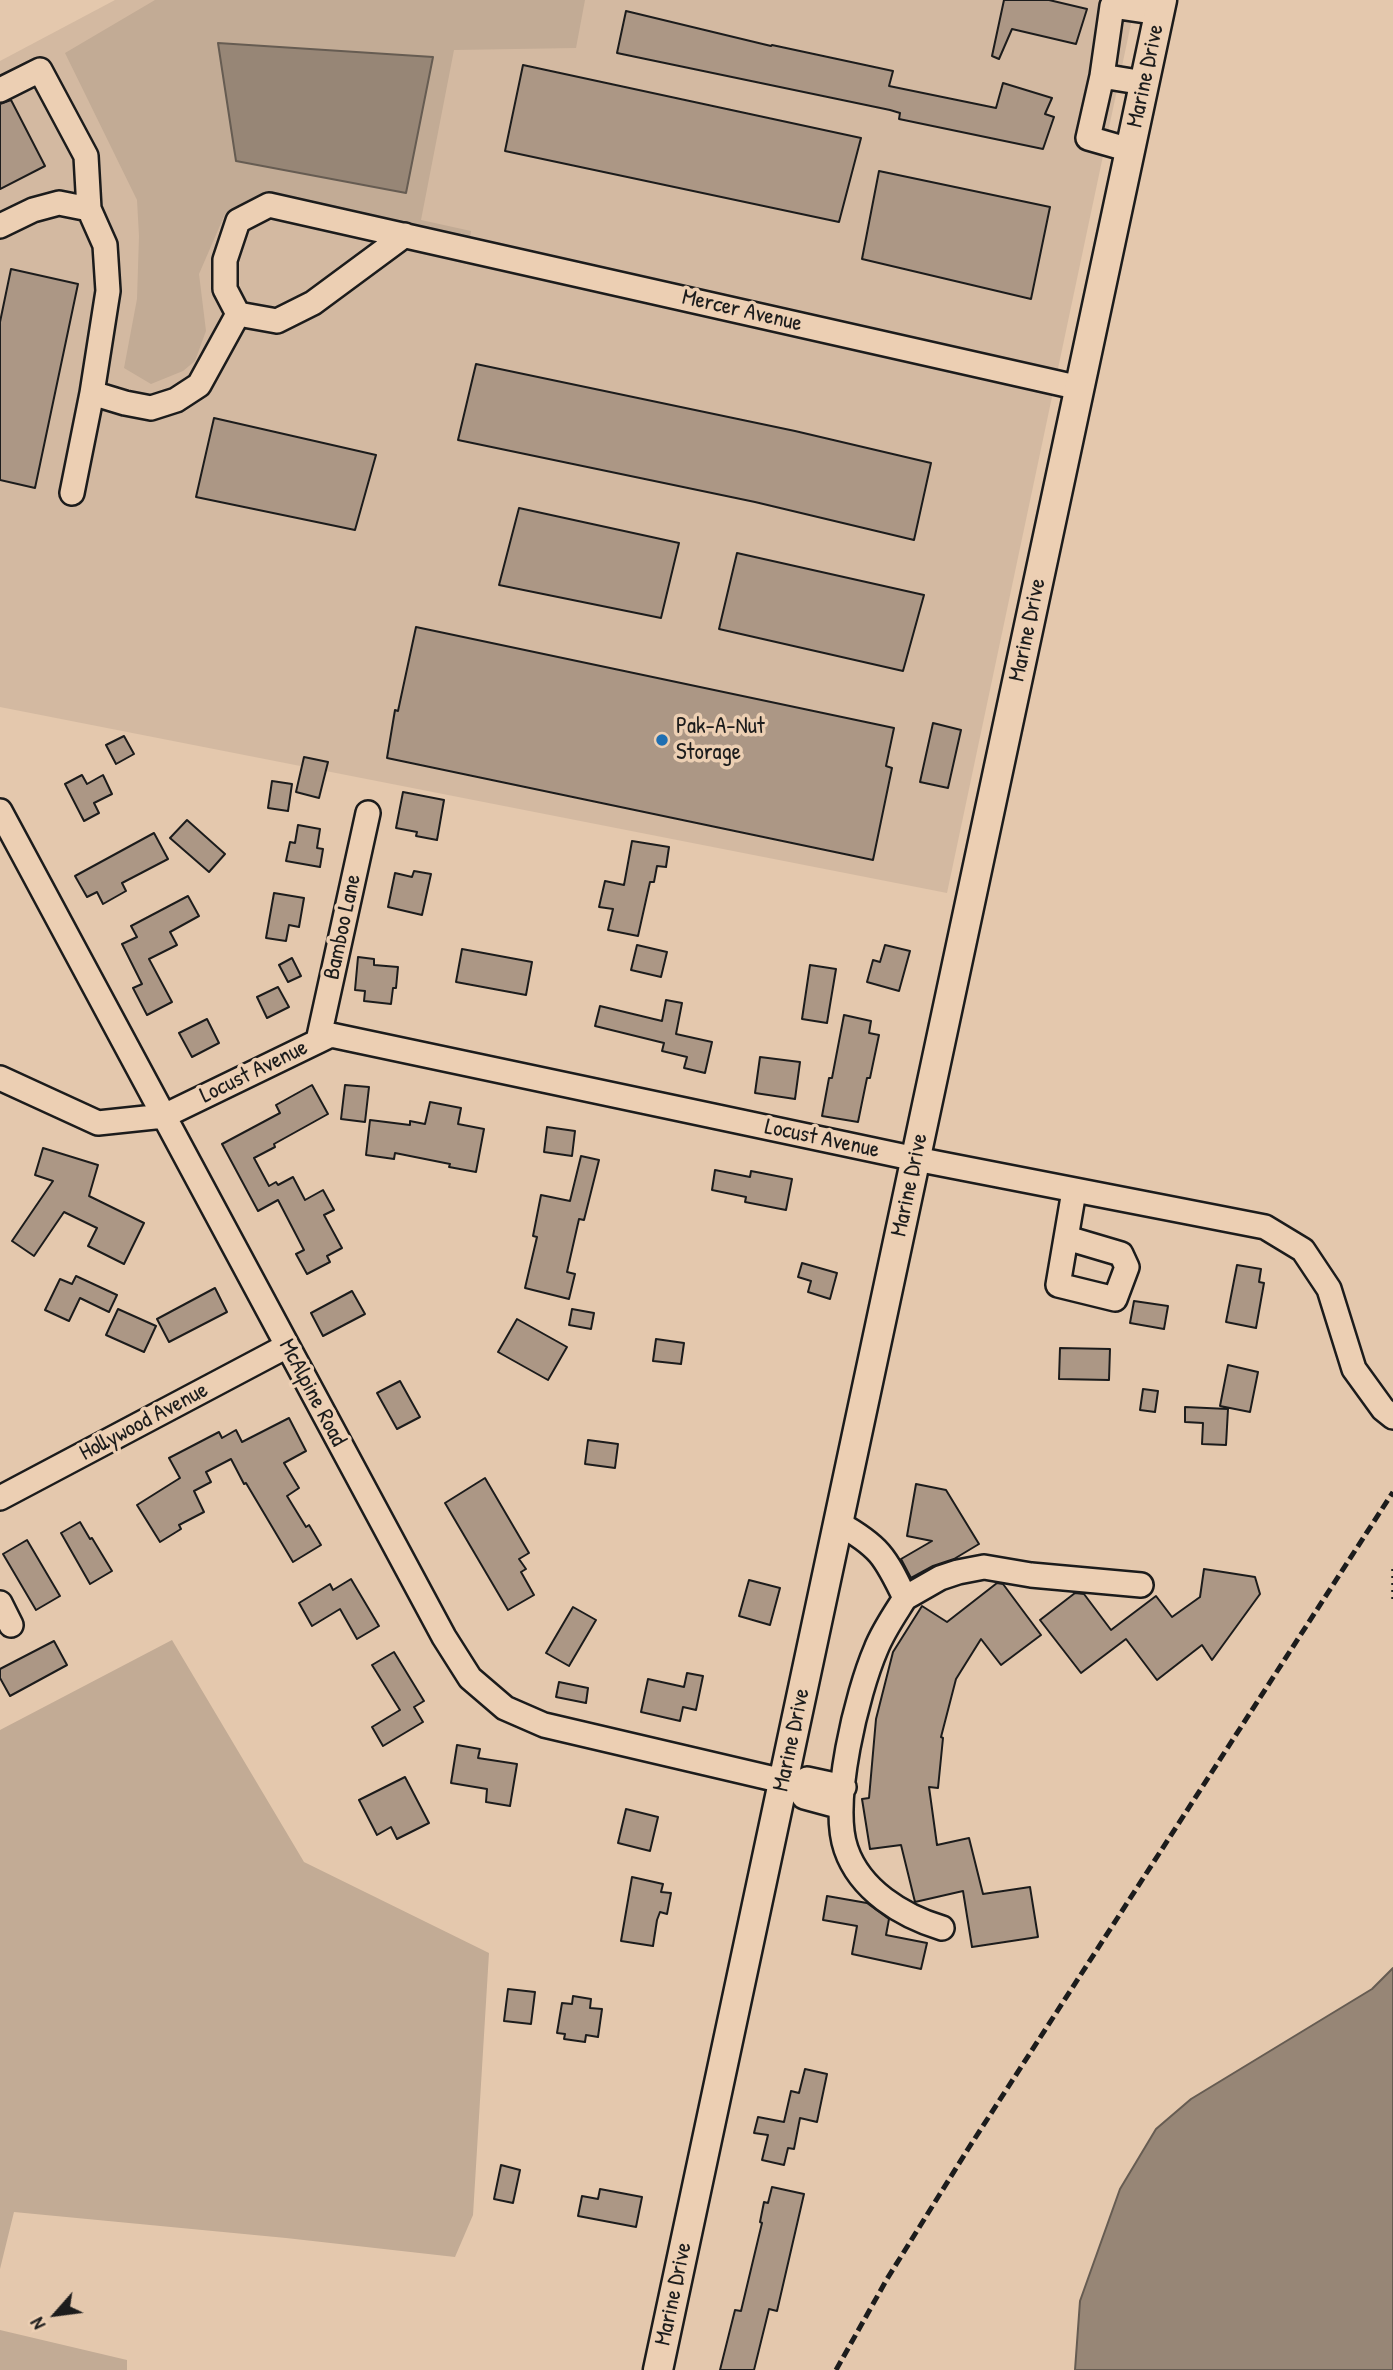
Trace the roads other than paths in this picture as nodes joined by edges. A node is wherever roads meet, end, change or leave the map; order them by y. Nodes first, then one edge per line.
1 (1160, 6) edge
2 (1102, 76) junction
3 (1144, 83) junction
4 (0, 90) edge
5 (1130, 150) junction
6 (89, 209) junction
7 (0, 226) edge
8 (405, 235) junction
9 (238, 314) junction
10 (1080, 388) junction
11 (92, 393) junction
12 (72, 493) dead end
13 (0, 811) edge
14 (368, 813) dead end
15 (318, 1041) junction
16 (3, 1087) edge
17 (164, 1116) junction
18 (916, 1159) junction
19 (1074, 1191) junction
20 (1067, 1238) dead end
21 (287, 1346) junction
22 (1393, 1416) edge
23 (0, 1498) edge
24 (838, 1523) junction
25 (1141, 1586) dead end
26 (905, 1598) junction
27 (0, 1603) edge
28 (11, 1625) dead end
29 (790, 1784) junction
30 (842, 1797) junction
31 (942, 1928) dead end
32 (658, 2370) edge

1 - 2 street
1 - 3 main road, Marine Drive
2 - 3 street
2 - 5 street
3 - 5 main road, Marine Drive
4 - 6 street
5 - 10 main road, Marine Drive
6 - 7 street
6 - 11 street
8 - 9 street
8 - 9 street, Mercer Avenue
8 - 10 street, Mercer Avenue
9 - 11 street
10 - 18 main road, Marine Drive
11 - 12 street
13 - 17 street, McAlpine Road
14 - 15 street, Bamboo Lane
15 - 17 street, Locust Avenue
15 - 18 street, Locust Avenue
16 - 17 street, Locust Avenue
17 - 21 street, McAlpine Road
18 - 19 street, Locust Avenue
18 - 24 main road, Marine Drive
19 - 20 street
19 - 22 street, Locust Avenue
21 - 23 street, Hollywood Avenue
21 - 29 street, McAlpine Road
24 - 26 street
24 - 29 main road, Marine Drive
25 - 26 street
26 - 30 street
27 - 28 street
29 - 30 street, McAlpine Road
29 - 32 main road, Marine Drive
30 - 31 street

